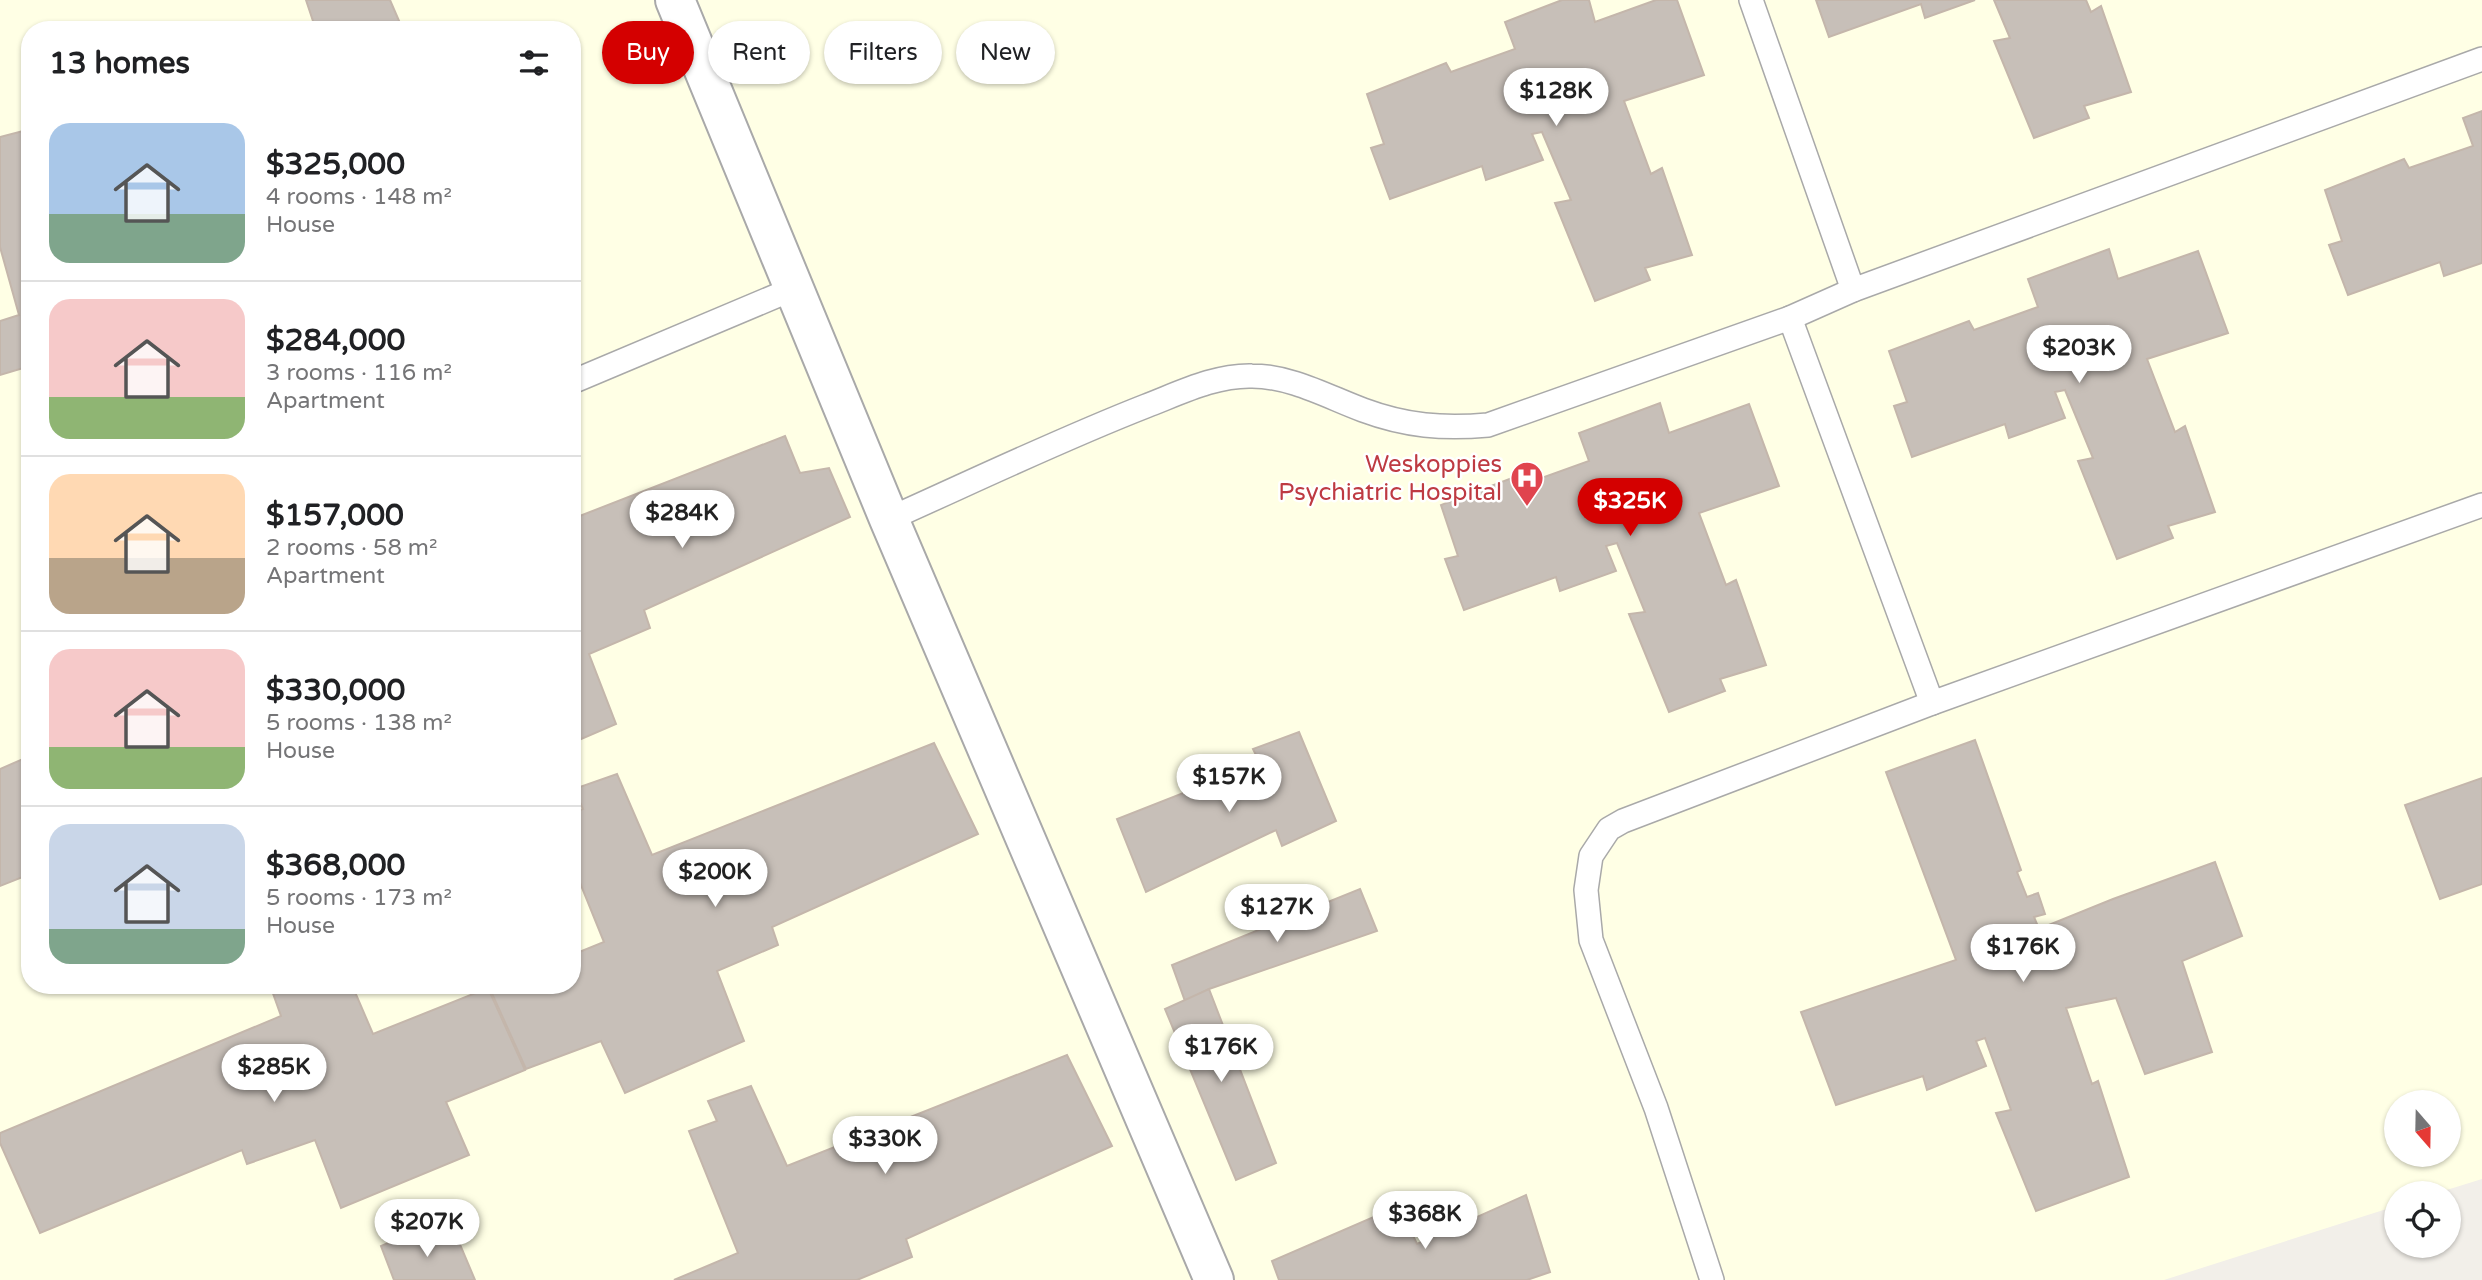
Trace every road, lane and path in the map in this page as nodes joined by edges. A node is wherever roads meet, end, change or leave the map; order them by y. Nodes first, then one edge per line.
1 (675, 0) edge
2 (1751, 0) edge
3 (2482, 59) edge
4 (795, 288) junction
5 (1853, 290) junction
6 (1790, 318) junction
7 (581, 378) edge
8 (2482, 505) edge
9 (889, 519) junction
10 (1932, 703) junction
11 (1214, 1280) edge
12 (1712, 1280) edge

1 - 4 street
2 - 5 lane
3 - 5 lane
4 - 7 lane
4 - 9 street
5 - 6 lane
6 - 9 lane
6 - 10 lane
8 - 10 lane
9 - 11 street
10 - 12 lane

